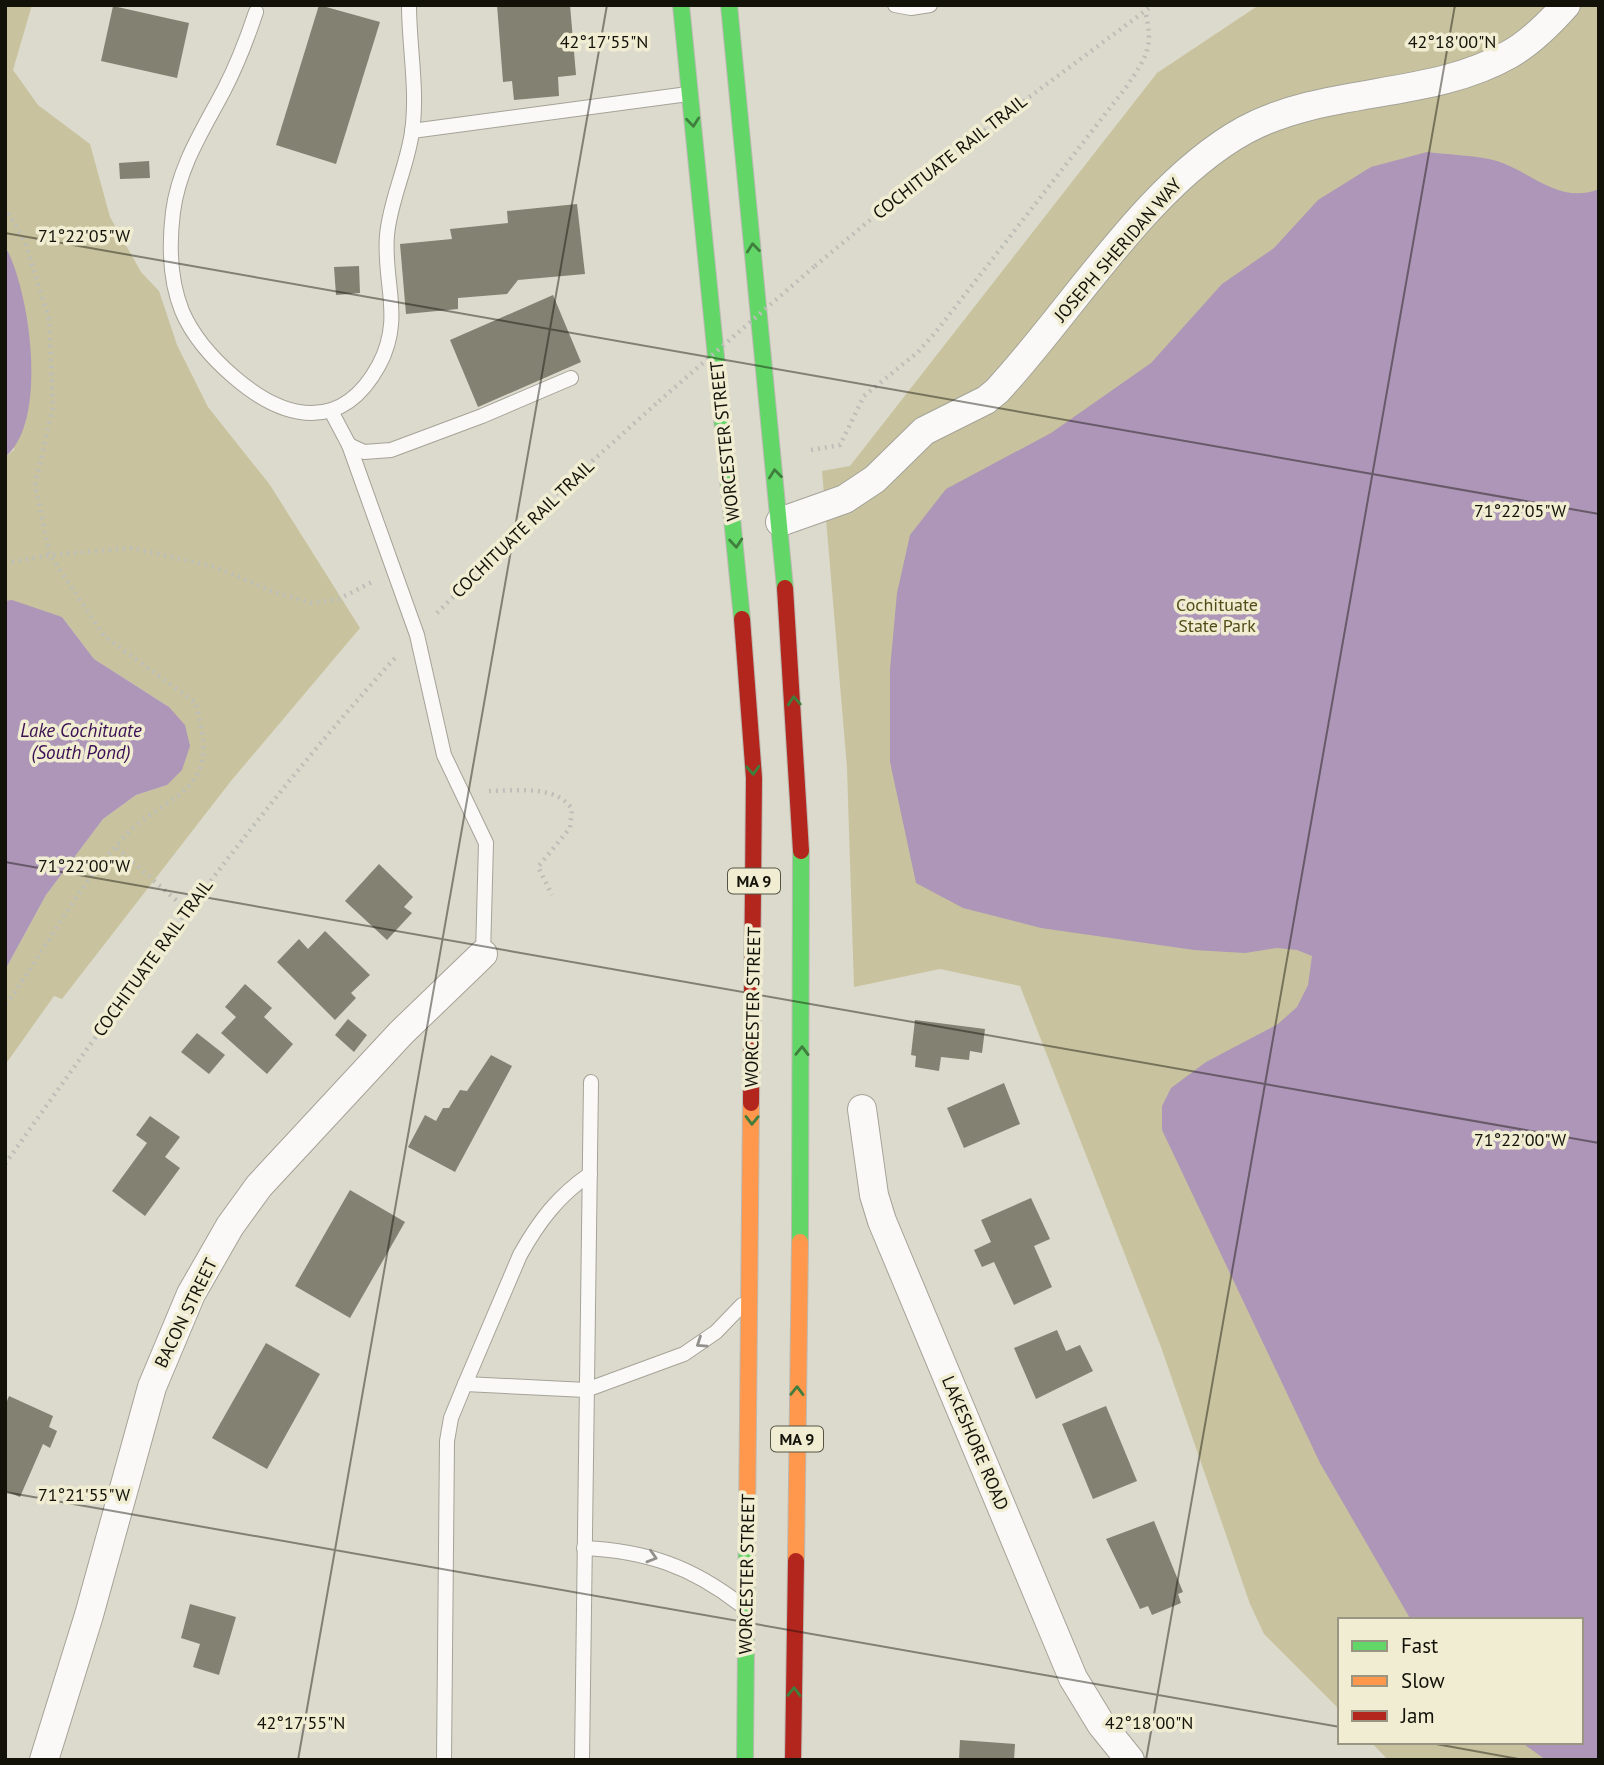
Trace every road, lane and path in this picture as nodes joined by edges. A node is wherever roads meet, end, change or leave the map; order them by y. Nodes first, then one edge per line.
1 (409, 5) edge
2 (681, 5) edge
3 (729, 5) edge
4 (895, 5) edge
5 (930, 5) edge
6 (1153, 5) edge
7 (1566, 5) edge
8 (1145, 11) junction
9 (256, 12) dead end
10 (690, 94) junction
11 (412, 131) junction
12 (5, 207) edge
13 (571, 378) dead end
14 (331, 411) junction
15 (349, 445) junction
16 (811, 450) dead end
17 (780, 522) junction
18 (50, 555) junction
19 (5, 563) edge
20 (393, 567) junction
21 (417, 635) junction
22 (460, 792) junction
23 (117, 848) junction
24 (552, 895) dead end
25 (187, 910) junction
26 (483, 954) joint
27 (5, 1006) edge
28 (591, 1082) dead end
29 (862, 1110) dead end
30 (5, 1164) edge
31 (590, 1174) junction
32 (750, 1296) junction
33 (465, 1384) junction
34 (586, 1390) junction
35 (584, 1548) junction
36 (746, 1609) junction
37 (44, 1760) edge
38 (444, 1760) edge
39 (582, 1760) edge
40 (745, 1760) edge
41 (793, 1760) edge
42 (1130, 1760) edge

1 - 11 lane
2 - 10 highway, WORCESTER STREET / MA 9
17 -> 3 highway, MA 9
4 - 5 lane
6 - 8 path, COCHITUATE RAIL TRAIL
7 - 17 street, JOSEPH SHERIDAN WAY
8 - 16 path
8 - 21 path, COCHITUATE RAIL TRAIL, bridge
9 - 14 lane
10 - 11 lane
10 -> 32 highway, WORCESTER STREET / MA 9
11 - 14 lane
12 - 18 path
13 - 15 lane
14 - 15 lane
15 - 20 lane
41 -> 17 highway, MA 9
18 - 19 path
18 - 20 path
18 - 23 path
20 - 21 lane
21 - 22 lane
21 - 25 path, COCHITUATE RAIL TRAIL
22 - 24 path
22 - 26 lane
23 - 25 path
23 - 27 path
25 - 30 path, COCHITUATE RAIL TRAIL
26 - 37 street, BACON STREET
28 - 31 lane
29 - 42 street, LAKESHORE ROAD
31 - 33 lane
31 - 34 lane
32 -> 34 lane
32 - 36 highway, WORCESTER STREET / MA 9
33 - 34 lane
33 - 38 lane
34 - 35 lane
35 -> 36 lane
35 - 39 lane
36 - 40 highway, WORCESTER STREET / MA 9

